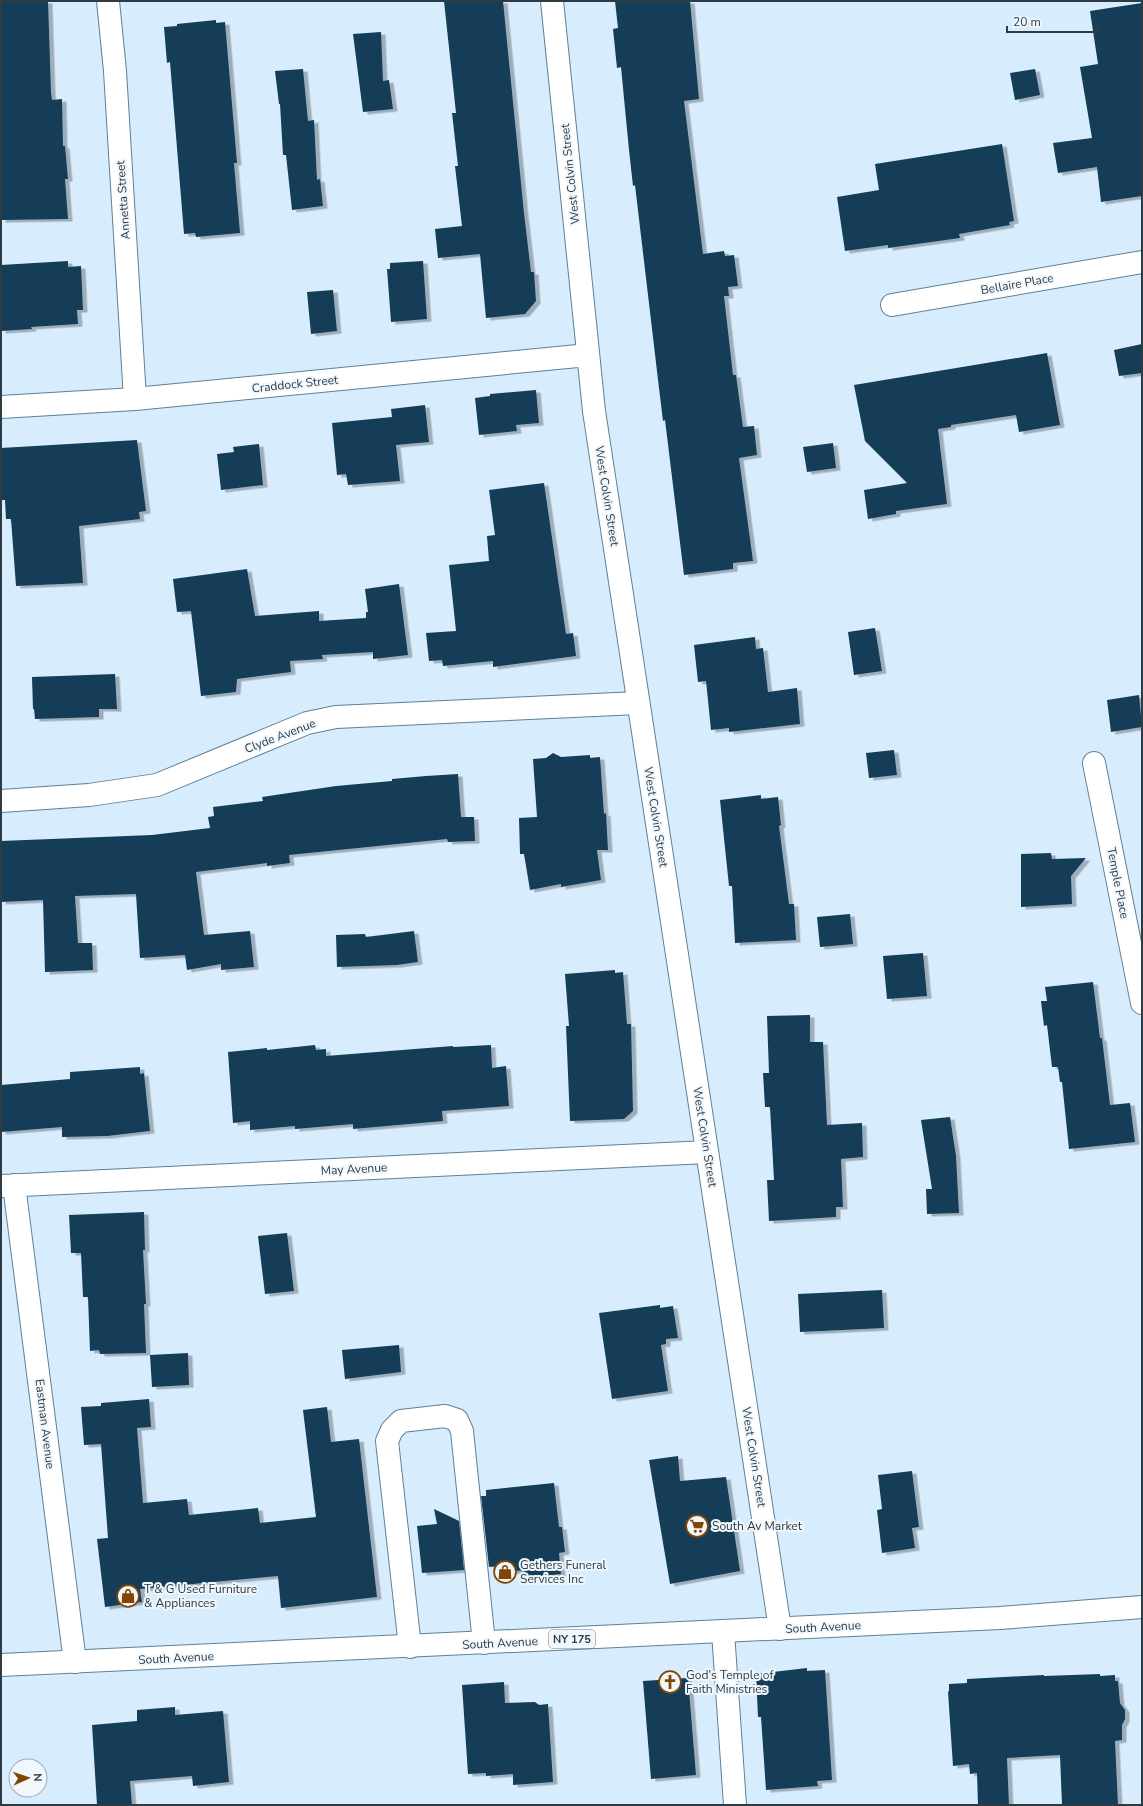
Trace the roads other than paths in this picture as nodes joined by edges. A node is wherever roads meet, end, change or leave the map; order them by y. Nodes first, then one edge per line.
1 (108, 1) edge
2 (552, 1) edge
3 (1142, 262) edge
4 (892, 305) dead end
5 (588, 355) junction
6 (136, 399) junction
7 (1, 407) edge
8 (638, 703) junction
9 (1094, 763) dead end
10 (1, 801) edge
11 (1142, 1003) edge
12 (707, 1152) junction
13 (8, 1185) edge
14 (1142, 1606) edge
15 (780, 1629) junction
16 (723, 1632) junction
17 (484, 1644) junction
18 (410, 1647) junction
19 (74, 1662) junction
20 (1, 1665) edge
21 (735, 1805) edge

1 - 6 street, Annetta Street
2 - 5 street, West Colvin Street
3 - 4 street, Bellaire Place
5 - 6 street, Craddock Street
5 - 8 street, West Colvin Street
6 - 7 street, Craddock Street
8 - 10 street, Clyde Avenue
8 - 12 street, West Colvin Street
9 - 11 street, Temple Place
12 - 13 street, May Avenue
12 - 15 street, West Colvin Street
13 - 19 street, Eastman Avenue
14 - 15 street, South Avenue / NY 175
15 - 16 street, South Avenue / NY 175
16 - 17 street, South Avenue / NY 175
16 - 21 street
17 - 18 street, South Avenue / NY 175
17 - 18 street
18 - 19 street, South Avenue / NY 175
19 - 20 street, South Avenue / NY 175

